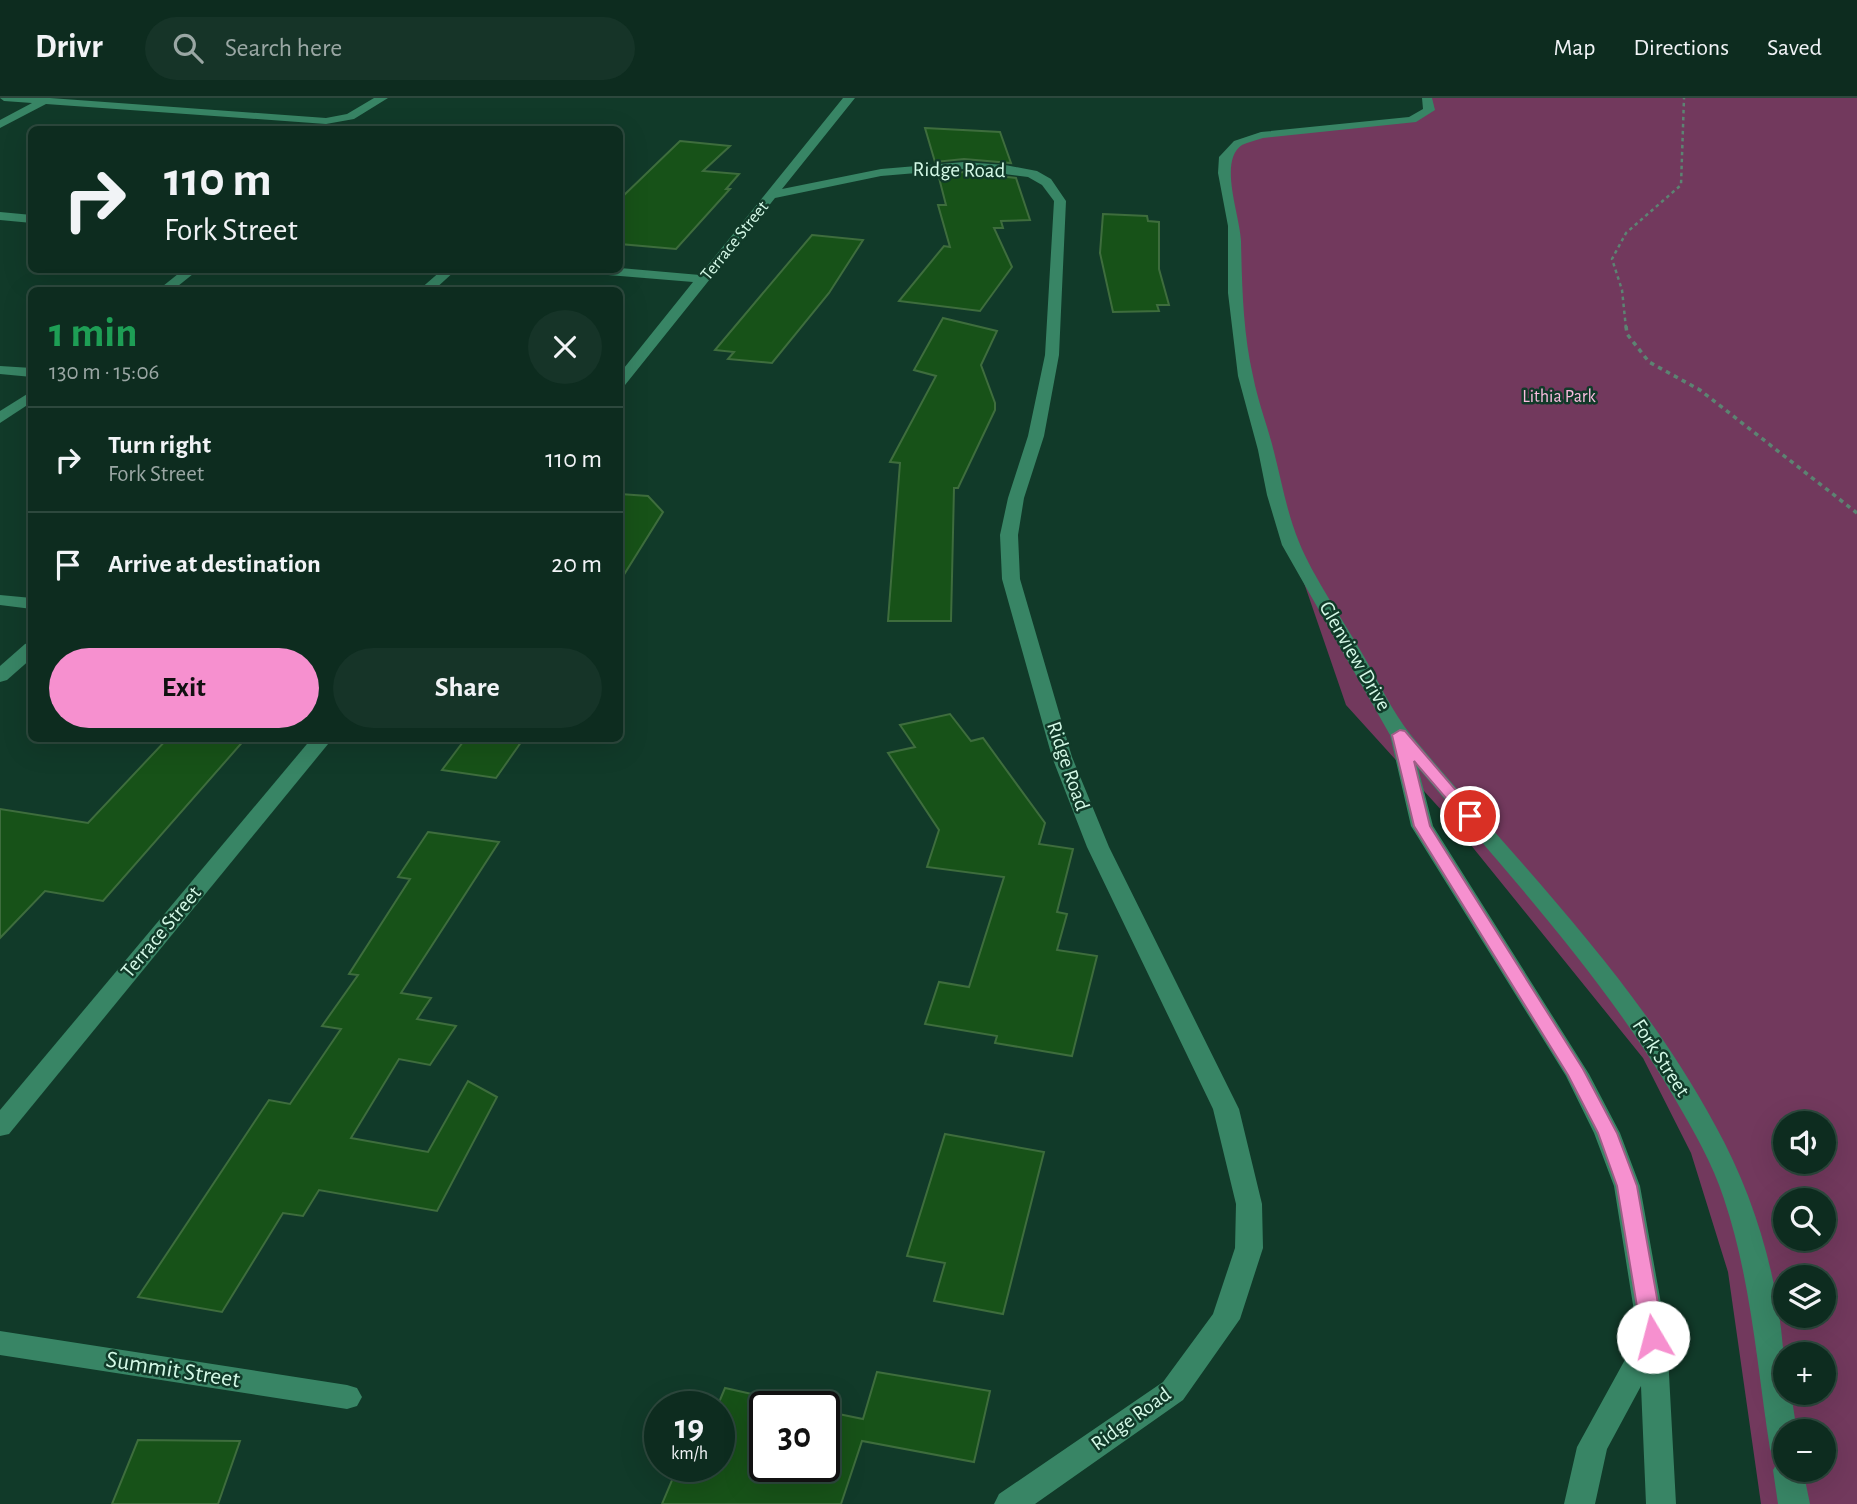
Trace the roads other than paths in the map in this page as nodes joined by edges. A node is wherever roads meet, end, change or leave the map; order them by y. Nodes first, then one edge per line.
1 (4, 98) edge
2 (383, 98) edge
3 (849, 98) edge
4 (1427, 98) edge
5 (46, 99) edge
6 (0, 125) edge
7 (772, 195) junction
8 (0, 216) edge
9 (28, 219) edge
10 (623, 272) edge
11 (187, 273) edge
12 (446, 273) edge
13 (704, 279) junction
14 (169, 287) edge
15 (429, 287) edge
16 (0, 370) edge
17 (28, 373) edge
18 (623, 378) edge
19 (28, 398) edge
20 (0, 418) edge
21 (0, 600) edge
22 (28, 604) edge
23 (28, 652) edge
24 (0, 676) edge
25 (1400, 735) junction
26 (320, 742) edge
27 (0, 1127) edge
28 (1653, 1337) junction
29 (0, 1343) edge
30 (347, 1398) dead end
31 (1780, 1419) edge
32 (1790, 1482) edge
33 (1010, 1504) edge
34 (1579, 1504) edge
35 (1661, 1504) edge
36 (1794, 1504) edge

1 - 5 street
2 - 5 street
3 - 7 street, Terrace Street
4 - 25 street, Glenview Drive
5 - 6 street
7 - 13 street, Terrace Street
7 - 33 street, Ridge Road
8 - 9 street
10 - 13 street
11 - 14 street
12 - 15 street
13 - 18 street, Terrace Street
16 - 17 street
19 - 20 street
21 - 22 street
23 - 24 street
25 - 28 street, Glenview Drive
25 - 31 street, Fork Street
26 - 27 street, Terrace Street
28 - 34 street
28 - 35 street, Glenview Drive
29 - 30 street, Summit Street
32 - 36 street

